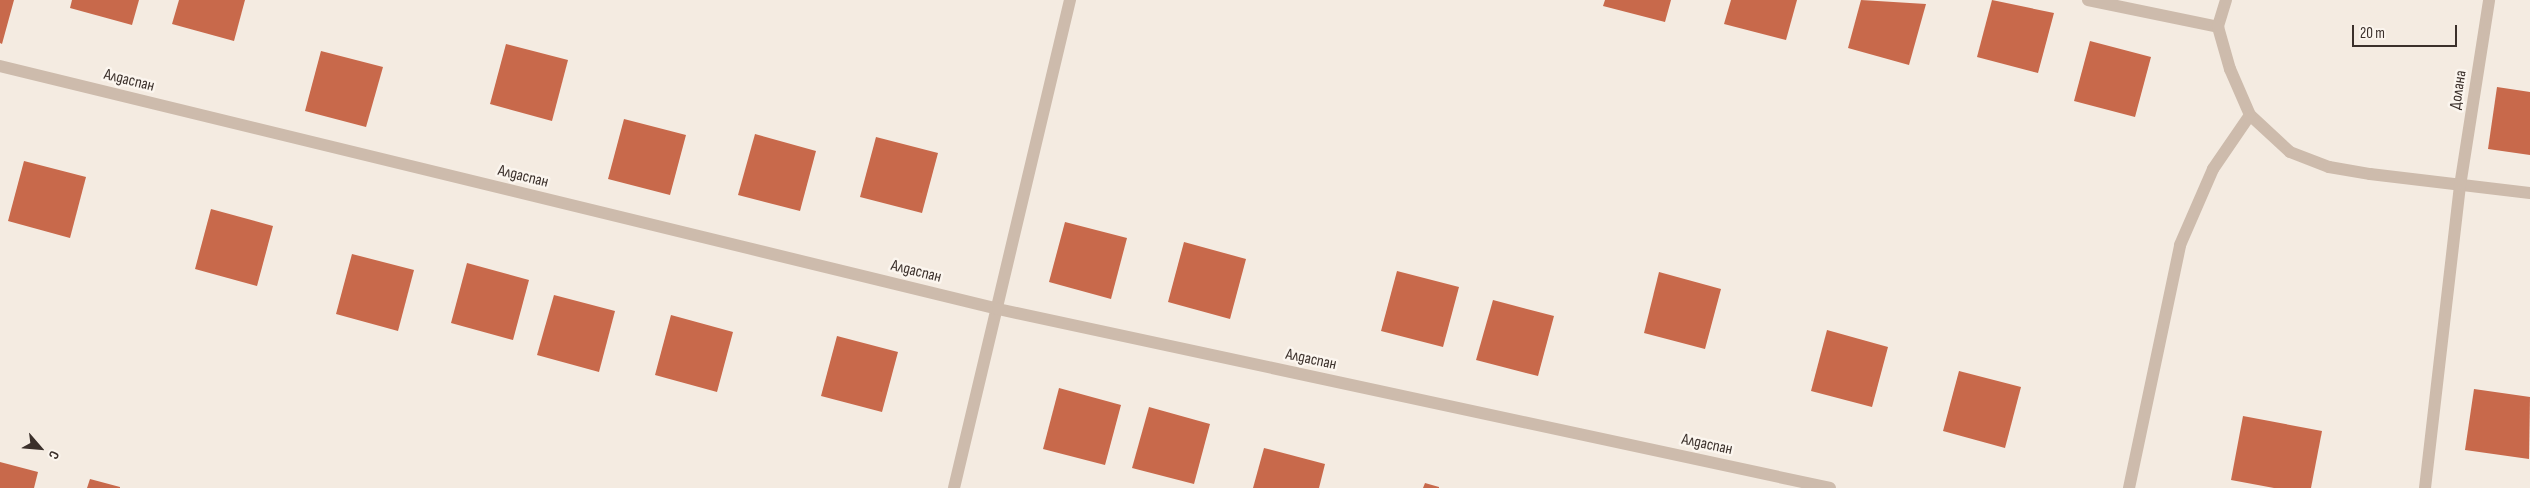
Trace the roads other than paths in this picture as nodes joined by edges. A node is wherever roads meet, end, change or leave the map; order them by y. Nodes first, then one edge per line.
1 (1070, 0) edge
2 (2088, 0) edge
3 (2226, 0) edge
4 (2489, 0) edge
5 (2218, 27) junction
6 (0, 66) edge
7 (2250, 115) junction
8 (2460, 186) junction
9 (2530, 193) edge
10 (998, 309) junction
11 (954, 488) edge
12 (1830, 488) edge
13 (2129, 488) edge
14 (2425, 488) edge

1 - 10 street
2 - 5 street
3 - 5 street
4 - 8 street, Долана
5 - 7 street
6 - 10 street, Алдаспан
7 - 8 street
7 - 13 street
8 - 9 street
8 - 14 street, Долана
10 - 11 street
10 - 12 street, Алдаспан

